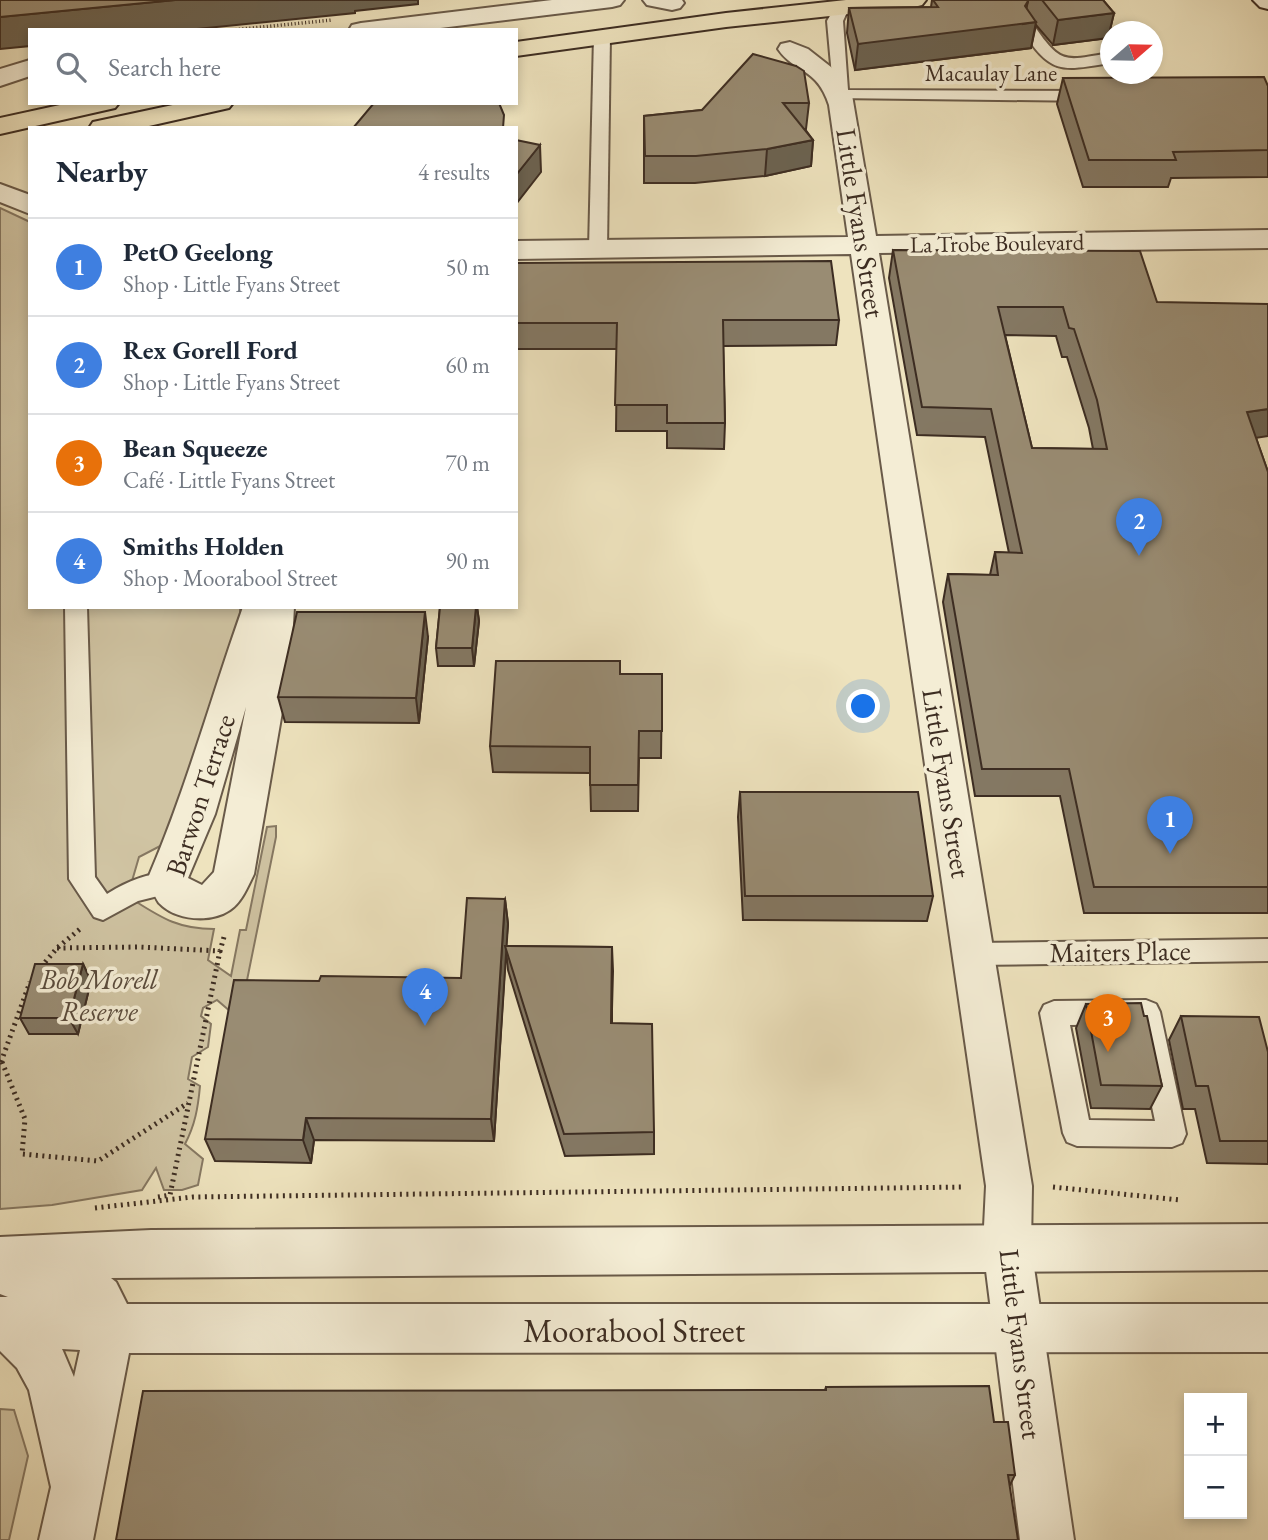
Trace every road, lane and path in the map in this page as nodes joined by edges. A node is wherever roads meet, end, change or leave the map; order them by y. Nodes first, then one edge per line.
1 (612, 0) edge
2 (914, 0) edge
3 (673, 1) edge
4 (794, 6) edge
5 (841, 8) junction
6 (1025, 22) edge
7 (378, 28) edge
8 (518, 28) edge
9 (602, 36) junction
10 (518, 49) edge
11 (790, 49) dead end
12 (1100, 60) edge
13 (28, 68) edge
14 (0, 78) edge
15 (840, 95) junction
16 (1116, 96) edge
17 (96, 105) edge
18 (211, 105) edge
19 (0, 126) edge
20 (111, 126) edge
21 (28, 143) edge
22 (0, 150) edge
23 (0, 192) edge
24 (28, 205) edge
25 (1268, 239) edge
26 (864, 246) junction
27 (598, 249) junction
28 (518, 250) edge
29 (76, 609) edge
30 (260, 609) edge
31 (276, 609) edge
32 (169, 883) junction
33 (103, 909) junction
34 (1268, 950) edge
35 (220, 951) dead end
36 (973, 954) junction
37 (40, 969) edge
38 (31, 979) edge
39 (1054, 1013) joint
40 (1, 1062) edge
41 (189, 1102) junction
42 (1009, 1186) junction
43 (1188, 1201) dead end
44 (1007, 1247) junction
45 (1268, 1247) edge
46 (0, 1260) edge
47 (0, 1275) edge
48 (0, 1322) edge
49 (109, 1328) junction
50 (1268, 1328) edge
51 (1020, 1329) junction
52 (76, 1490) junction
53 (66, 1540) edge
54 (1047, 1540) edge

1 - 7 street
2 - 5 highway
3 - 8 highway
4 - 5 highway
4 - 9 highway
5 - 15 lane
6 - 12 lane
9 - 10 highway
9 - 27 lane
11 - 15 street, Little Fyans Street
13 - 14 street
15 - 16 lane, Macaulay Lane
15 - 26 street, Little Fyans Street
17 - 19 highway
18 - 20 highway
21 - 22 highway
23 - 24 street
25 - 26 street, La Trobe Boulevard
26 - 27 street, La Trobe Boulevard
26 - 36 street, Little Fyans Street
27 - 28 street, La Trobe Boulevard
29 - 33 lane
30 - 32 street, Barwon Terrace
31 - 32 street, Barwon Terrace
32 - 33 lane
33 - 37 path
34 - 36 lane, Maiters Place
35 - 41 path
36 - 42 street, Little Fyans Street
38 - 40 path
39 - 39 lane
40 - 41 path
41 - 42 path
42 - 43 path
42 - 44 street, Little Fyans Street
44 - 45 street
44 - 46 street
44 - 51 street, Little Fyans Street
47 - 49 street
48 - 49 street, Moorabool Street
48 - 52 street
49 - 51 street, Moorabool Street
49 - 52 street
50 - 51 street, Moorabool Street
51 - 54 street, Little Fyans Street
52 - 53 street

